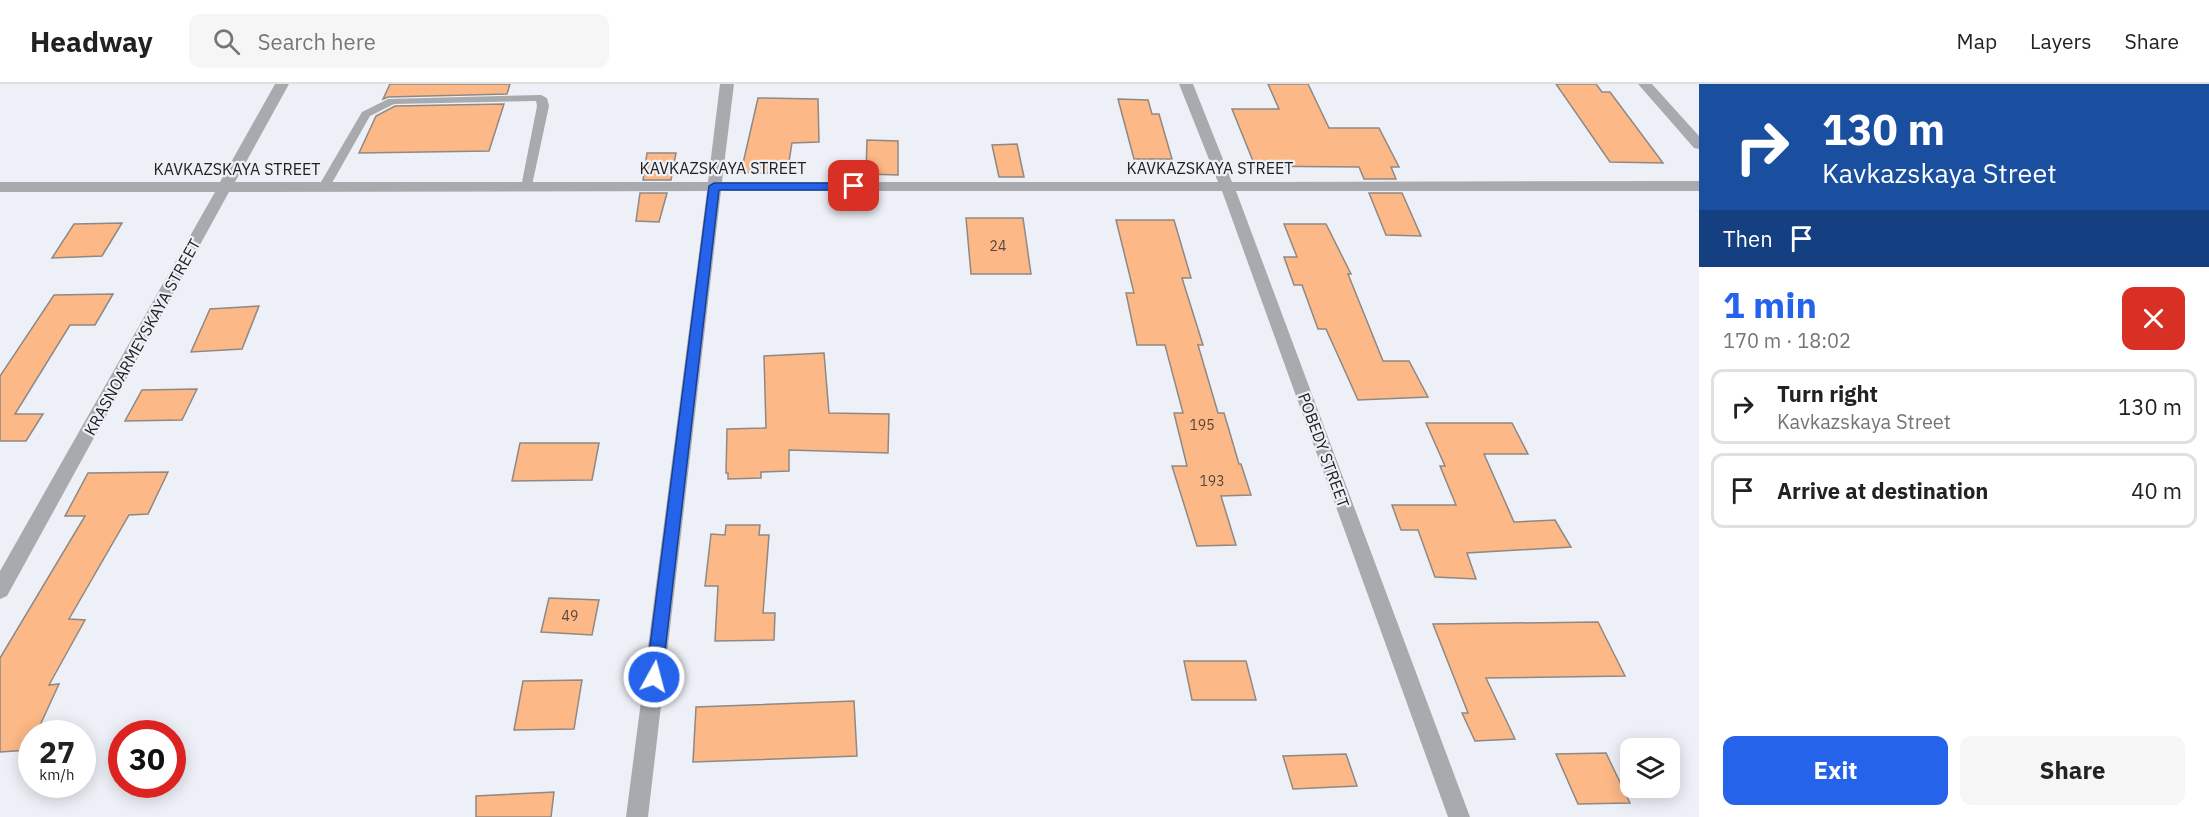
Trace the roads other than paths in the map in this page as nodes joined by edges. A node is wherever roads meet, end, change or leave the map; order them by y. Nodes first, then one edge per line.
1 (282, 84) edge
2 (727, 84) edge
3 (1186, 84) edge
4 (1645, 84) edge
5 (1699, 145) edge
6 (714, 186) junction
7 (1227, 186) junction
8 (1699, 186) edge
9 (0, 187) edge
10 (227, 187) junction
11 (324, 187) junction
12 (527, 187) junction
13 (0, 590) edge
14 (637, 817) edge
15 (1459, 817) edge

1 - 10 street, KRASNOARMEYSKAYA STREET
2 - 6 street
3 - 7 street, POBEDY STREET
4 - 5 street
6 - 7 street, KAVKAZSKAYA STREET
6 - 12 street, KAVKAZSKAYA STREET
6 - 14 street
7 - 8 street, KAVKAZSKAYA STREET
7 - 15 street, POBEDY STREET
9 - 10 street, KAVKAZSKAYA STREET
10 - 11 street, KAVKAZSKAYA STREET
10 - 13 street, KRASNOARMEYSKAYA STREET
11 - 12 street, KAVKAZSKAYA STREET
11 - 12 lane

